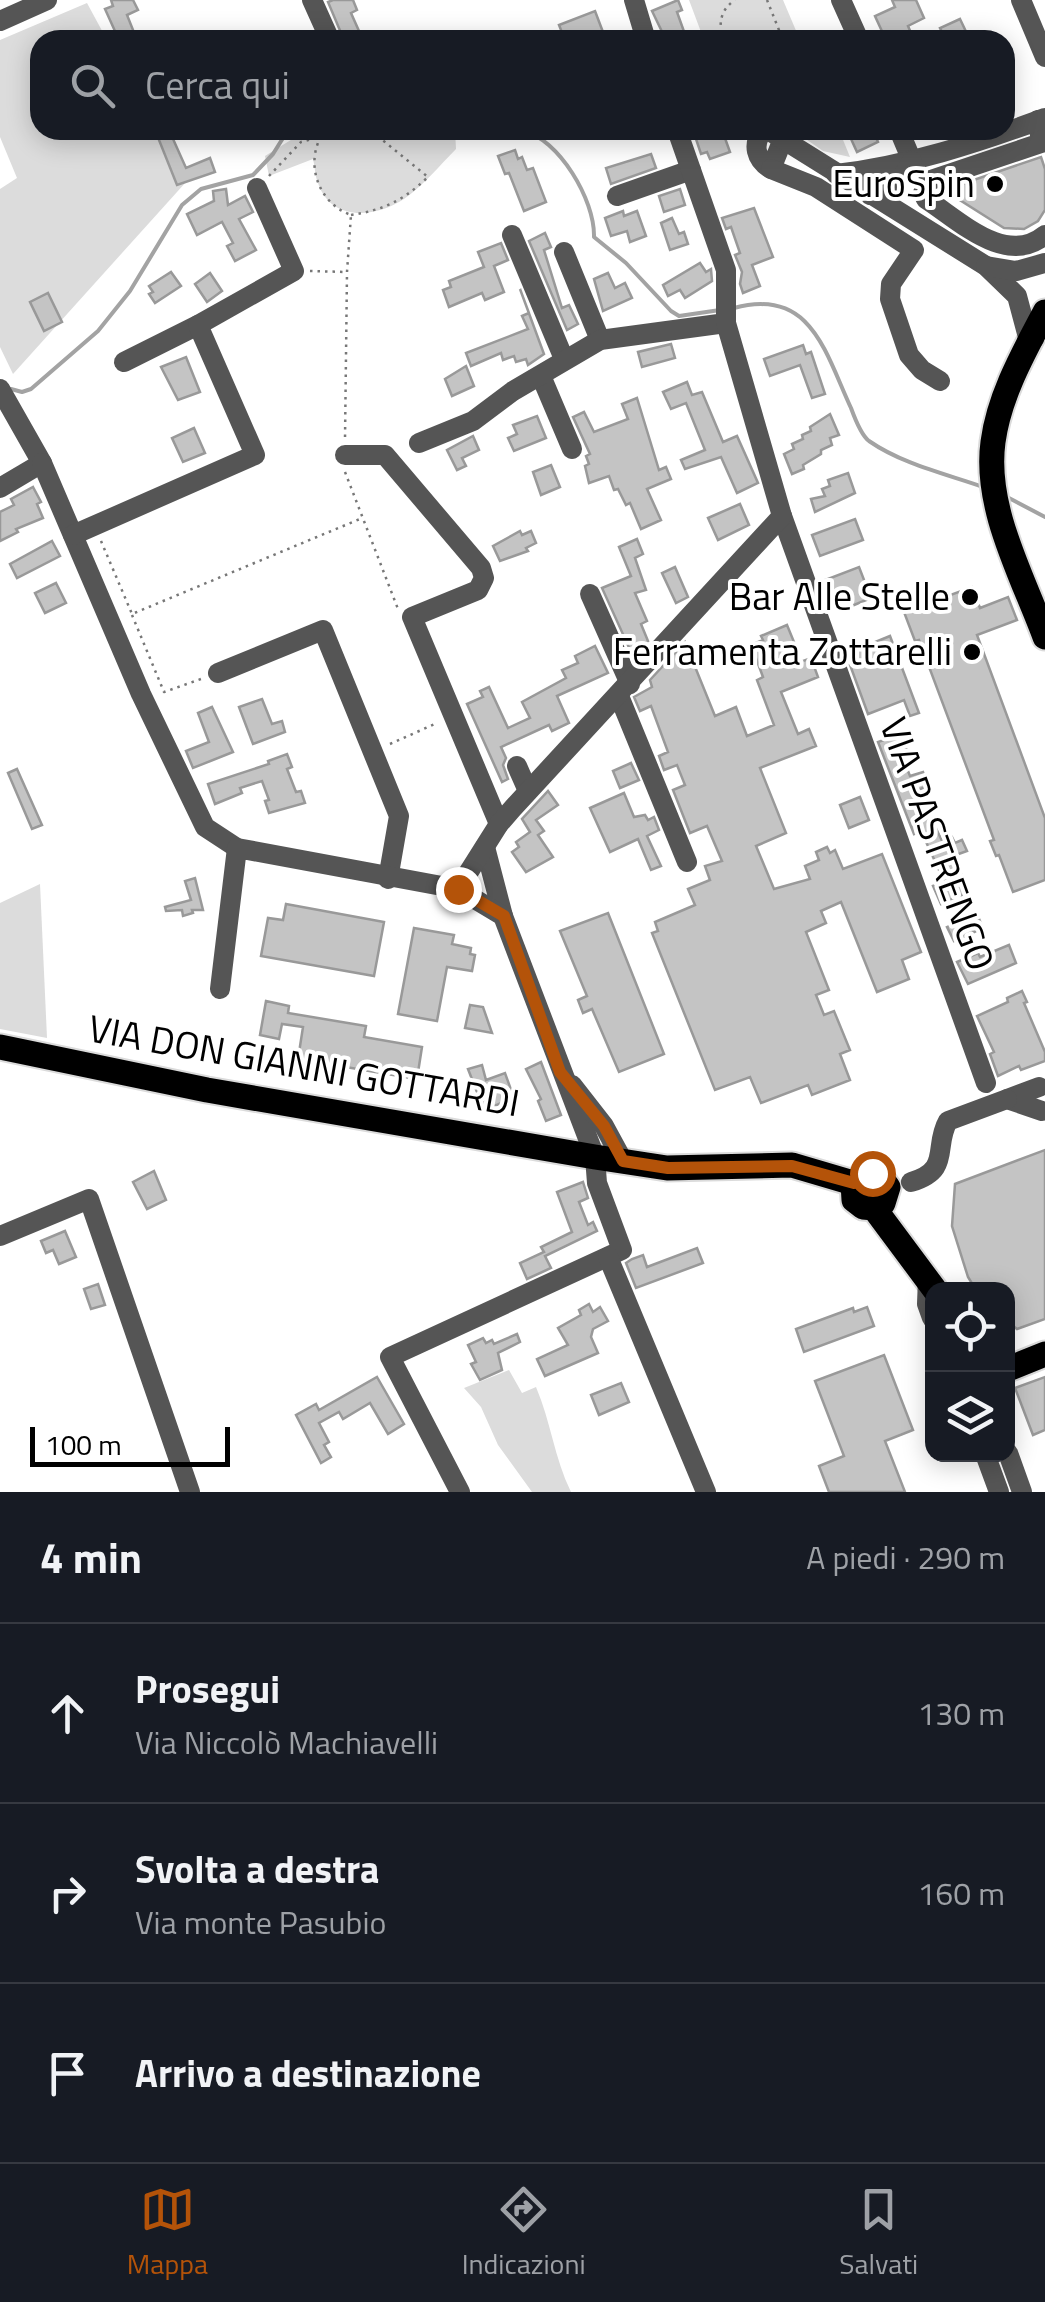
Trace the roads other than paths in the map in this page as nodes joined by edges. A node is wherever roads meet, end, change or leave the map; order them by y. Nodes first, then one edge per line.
1 (47, 0) edge
2 (312, 0) edge
3 (634, 0) edge
4 (842, 0) edge
5 (1021, 0) edge
6 (0, 21) edge
7 (326, 30) edge
8 (643, 30) edge
9 (855, 30) edge
10 (1045, 57) edge
11 (1042, 119) edge
12 (1015, 129) edge
13 (680, 140) edge
14 (769, 140) edge
15 (773, 140) edge
16 (901, 140) edge
17 (986, 140) edge
18 (908, 169) junction
19 (691, 170) junction
20 (878, 170) junction
21 (836, 174) junction
22 (257, 188) road end
23 (870, 195) junction
24 (617, 196) dead end
25 (908, 220) junction
26 (512, 235) dead end
27 (1045, 236) edge
28 (564, 252) dead end
29 (1045, 263) edge
30 (986, 266) junction
31 (1016, 271) junction
32 (1045, 280) edge
33 (1017, 296) junction
34 (1045, 302) edge
35 (726, 311) junction
36 (1045, 312) edge
37 (198, 324) junction
38 (1037, 337) edge
39 (600, 340) junction
40 (564, 359) junction
41 (124, 362) dead end
42 (541, 376) junction
43 (940, 381) dead end
44 (0, 389) edge
45 (419, 443) dead end
46 (572, 449) dead end
47 (345, 455) road end
48 (42, 464) junction
49 (0, 488) edge
50 (782, 516) junction
51 (73, 535) junction
52 (590, 594) dead end
53 (1045, 637) edge
54 (218, 673) road end
55 (624, 690) junction
56 (517, 766) dead end
57 (528, 792) junction
58 (499, 824) junction
59 (485, 847) junction
60 (237, 848) junction
61 (687, 862) dead end
62 (388, 878) junction
63 (458, 889) junction
64 (504, 916) junction
65 (220, 990) dead end
66 (0, 1047) edge
67 (560, 1072) junction
68 (986, 1083) dead end
69 (1042, 1085) edge
70 (1007, 1098) junction
71 (1044, 1112) edge
72 (594, 1157) junction
73 (623, 1161) junction
74 (864, 1178) junction
75 (911, 1182) junction
76 (880, 1203) junction
77 (0, 1236) edge
78 (608, 1257) junction
79 (931, 1282) edge
80 (1015, 1354) edge
81 (1044, 1355) edge
82 (1015, 1365) edge
83 (988, 1462) edge
84 (1011, 1462) edge
85 (190, 1492) edge
86 (460, 1492) edge
87 (706, 1492) edge
88 (999, 1492) edge
89 (1022, 1492) edge

1 - 6 street
2 - 7 street
3 - 8 street
4 - 9 street
5 - 10 street
11 - 12 street
11 - 27 street
13 - 19 street, VIA PASTRENGO
14 - 43 street
15 - 21 street
16 - 18 street
17 - 18 street
18 - 20 street
18 - 23 street
18 - 25 street
19 - 24 street
19 - 35 street, VIA PASTRENGO
20 - 21 street
20 - 23 street
21 - 23 street
22 - 37 street
23 - 25 street
25 - 30 street
26 - 40 street
28 - 39 street
29 - 31 street
30 - 31 street
30 - 33 street
31 - 32 street
33 - 34 street
33 - 38 street
35 - 39 street
35 - 50 street, VIA PASTRENGO
36 - 38 main road
37 - 41 street
37 - 51 street
38 - 53 main road
39 - 40 street
40 - 42 street
42 - 45 street
42 - 46 street
44 - 48 street
47 - 58 street
48 - 49 street
48 - 51 street
50 - 55 street
50 - 68 street, VIA PASTRENGO
51 - 60 street
52 - 55 street
54 - 62 street
55 - 57 street
55 - 61 street
56 - 57 street
57 - 58 street
58 - 59 street
59 - 63 street
59 - 64 street
60 - 62 street
60 - 65 street
62 - 63 street
63 - 64 street
64 - 67 street
66 - 72 main road, VIA DON GIANNI GOTTARDI
67 - 72 street
67 - 73 street
69 - 70 street
69 - 71 street
70 - 71 street
70 - 75 street
72 - 73 main road, VIA DON GIANNI GOTTARDI
72 - 78 street
73 - 74 main road, VIA DON GIANNI GOTTARDI
74 - 75 street
74 - 76 main road
75 - 76 street
76 - 79 main road
77 - 85 street
78 - 86 street
78 - 87 street
80 - 81 main road
81 - 82 main road
83 - 88 street
84 - 89 street

